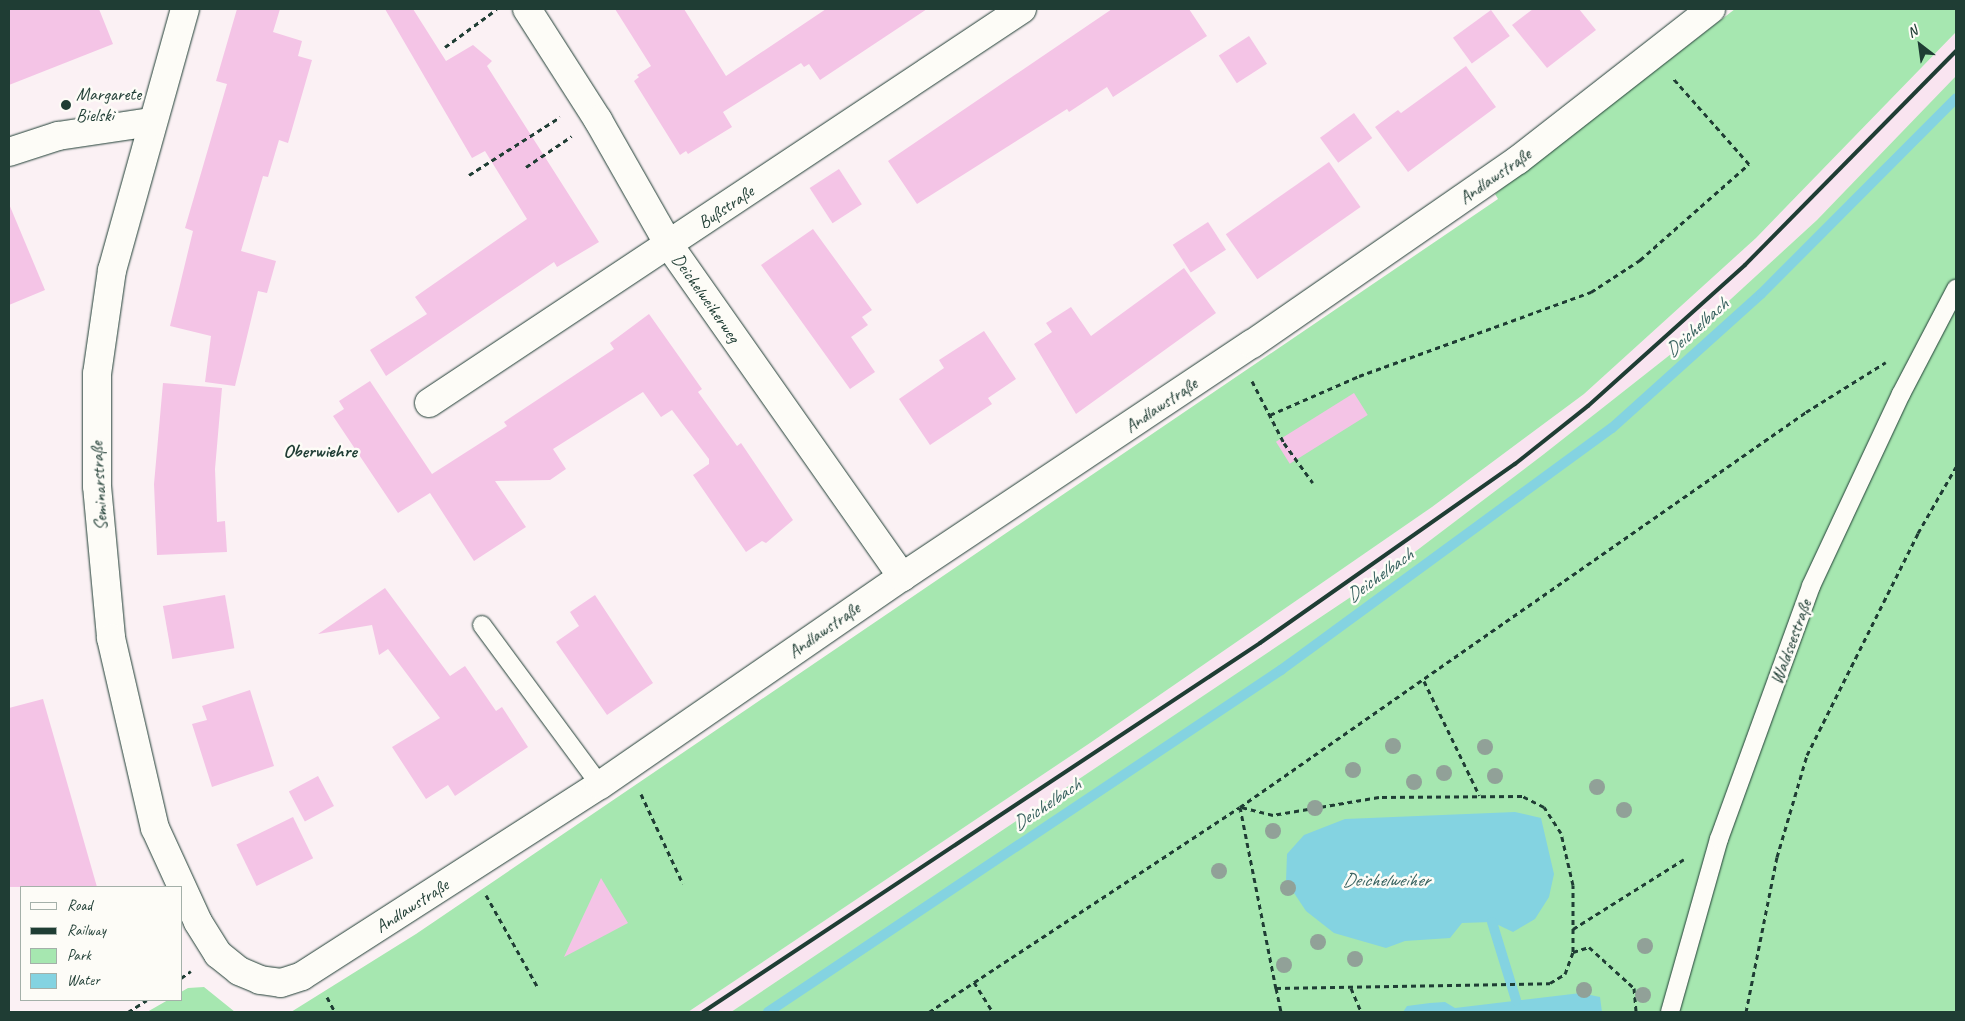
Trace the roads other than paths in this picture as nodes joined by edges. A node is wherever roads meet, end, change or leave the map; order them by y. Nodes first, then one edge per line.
1 (185, 9) edge
2 (527, 9) edge
3 (1022, 9) edge
4 (1711, 9) edge
5 (152, 122) junction
6 (9, 152) edge
7 (669, 245) junction
8 (1956, 289) edge
9 (429, 403) dead end
10 (902, 577) junction
11 (482, 625) dead end
12 (600, 785) junction
13 (182, 886) edge
14 (182, 887) edge
15 (218, 954) joint
16 (1670, 1012) edge

1 - 5 street, Seminarstraße
2 - 7 street, Deichelweiherweg
3 - 7 street, Bußstraße
4 - 10 street, Andlawstraße
5 - 6 street
5 - 13 street, Seminarstraße
7 - 9 street, Bußstraße
7 - 10 street, Deichelweiherweg
8 - 16 lane, Waldseestraße
10 - 12 street, Andlawstraße
11 - 12 lane
12 - 15 street, Andlawstraße
14 - 15 street, Seminarstraße

